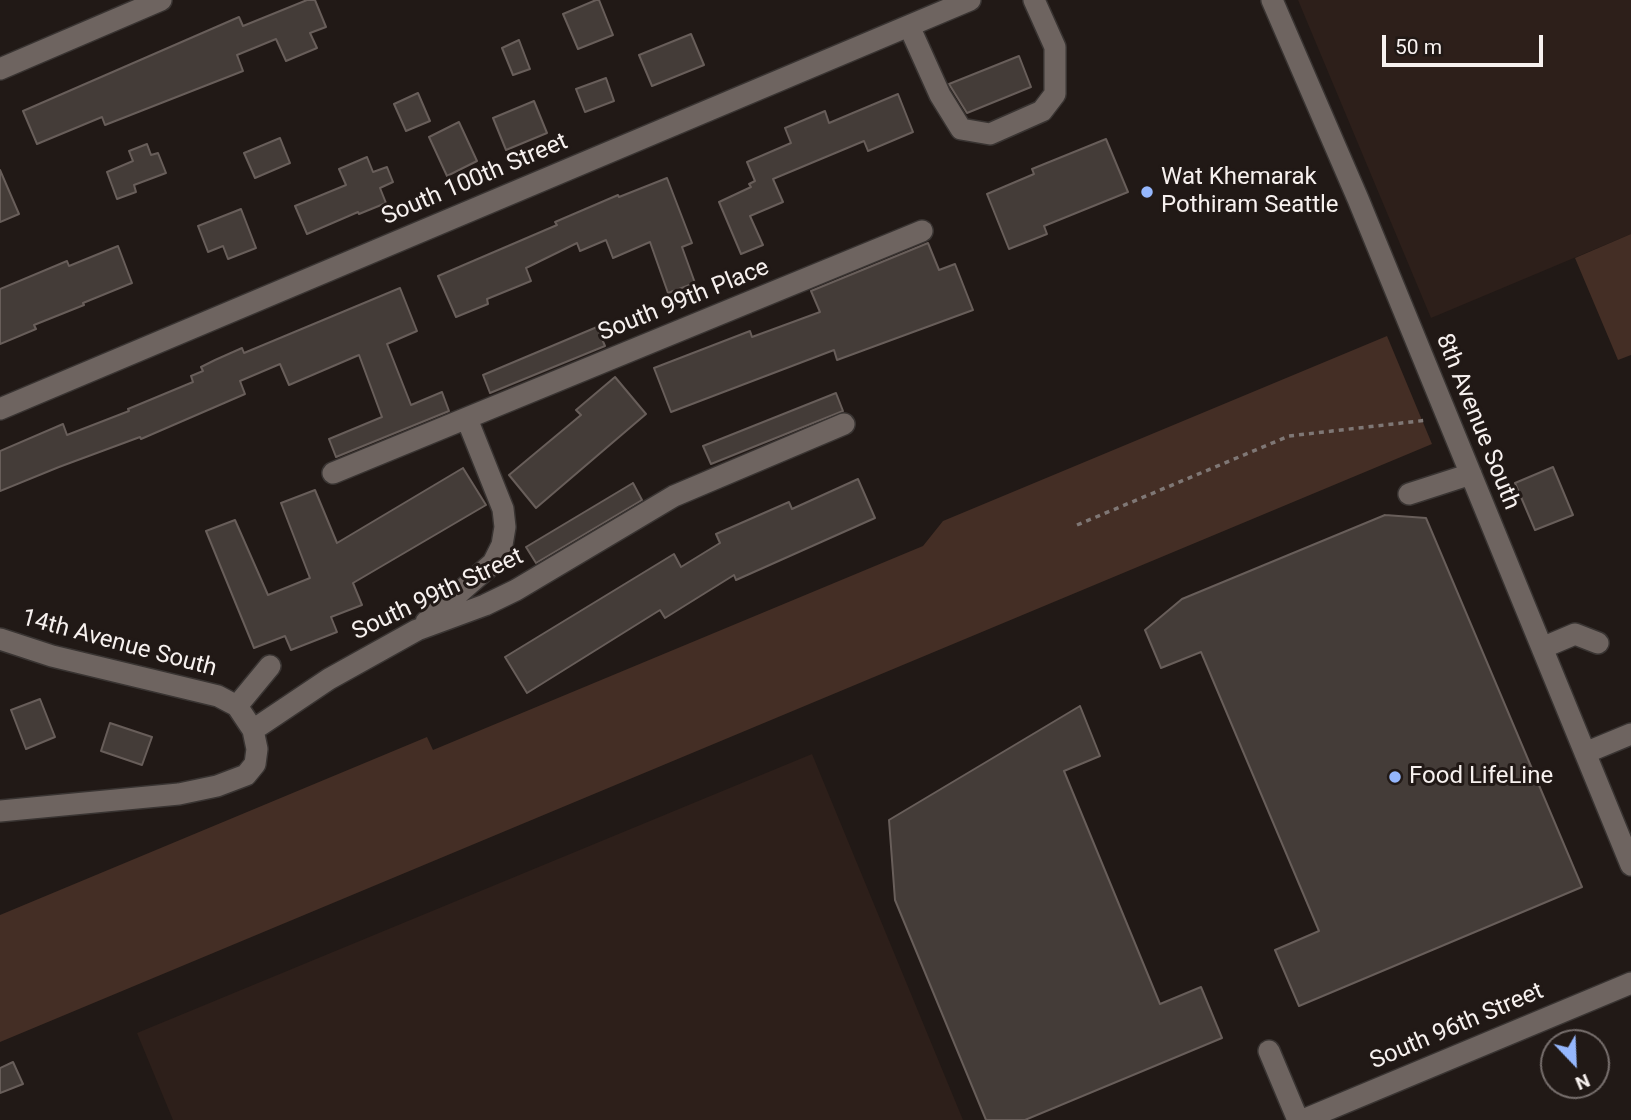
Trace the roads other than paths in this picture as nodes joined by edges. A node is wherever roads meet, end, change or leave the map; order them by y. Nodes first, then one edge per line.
1 (161, 0) edge
2 (970, 0) edge
3 (1034, 0) edge
4 (1272, 0) edge
5 (122, 7) edge
6 (909, 26) junction
7 (0, 69) edge
8 (922, 232) dead end
9 (0, 409) edge
10 (467, 419) junction
11 (844, 424) dead end
12 (333, 473) dead end
13 (1471, 474) junction
14 (1409, 494) dead end
15 (418, 630) junction
16 (0, 639) edge
17 (1598, 643) dead end
18 (1542, 648) junction
19 (270, 666) dead end
20 (237, 706) junction
21 (253, 730) junction
22 (1631, 734) edge
23 (1585, 753) junction
24 (0, 811) edge
25 (1631, 864) edge
26 (1631, 983) edge
27 (1269, 1051) dead end
28 (1298, 1120) edge
29 (1304, 1120) edge

1 - 5 street
2 - 6 street, South 100th Street
3 - 6 street
4 - 13 street, 8th Avenue South
5 - 7 street
6 - 9 street, South 100th Street
8 - 10 street, South 99th Place
10 - 12 street, South 99th Place
10 - 15 street
11 - 15 street, South 99th Street
13 - 14 street
13 - 18 street, 8th Avenue South
15 - 21 street, South 99th Street
16 - 20 street, 14th Avenue South
17 - 18 street
18 - 23 street, 8th Avenue South
19 - 20 street
20 - 21 street, 14th Avenue South
21 - 24 street
22 - 23 street
23 - 25 street, 8th Avenue South
26 - 29 street, South 96th Street
27 - 28 street

